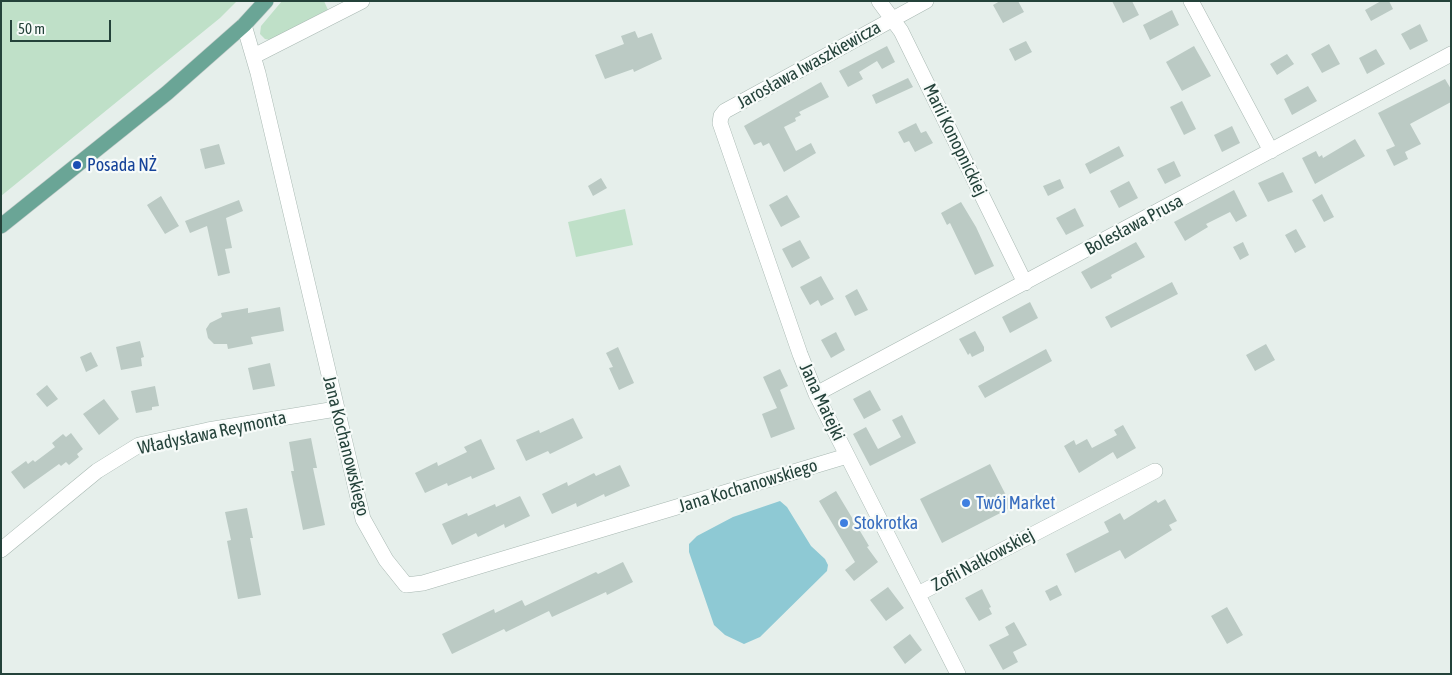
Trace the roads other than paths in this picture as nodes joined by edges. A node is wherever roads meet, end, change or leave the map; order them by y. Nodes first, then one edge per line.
1 (266, 1) edge
2 (362, 1) edge
3 (879, 1) edge
4 (926, 1) edge
5 (1191, 1) edge
6 (338, 6) edge
7 (892, 19) junction
8 (244, 25) junction
9 (1451, 54) edge
10 (254, 56) junction
11 (721, 116) joint
12 (1271, 151) junction
13 (1, 226) edge
14 (1025, 283) junction
15 (816, 394) junction
16 (336, 409) junction
17 (848, 456) junction
18 (1155, 471) dead end
19 (1, 550) edge
20 (918, 594) junction
21 (958, 674) edge

1 - 8 main road
2 - 6 street
3 - 7 street, Marii Konopnickiej
4 - 7 street, Jarosława Iwaszkiewicza
5 - 12 street
6 - 10 street
7 - 11 street, Jarosława Iwaszkiewicza
7 - 14 street, Marii Konopnickiej
8 - 10 street, Jana Kochanowskiego
8 - 13 main road
9 - 12 street, Bolesława Prusa
10 - 16 street, Jana Kochanowskiego
11 - 15 street, Jana Matejki
12 - 14 street, Bolesława Prusa
14 - 15 street, Bolesława Prusa
15 - 17 street, Jana Matejki
16 - 17 street, Jana Kochanowskiego
16 - 19 street, Władysława Reymonta
17 - 20 street, Jana Matejki
18 - 20 street, Zofii Nałkowskiej
20 - 21 street, Jana Matejki

